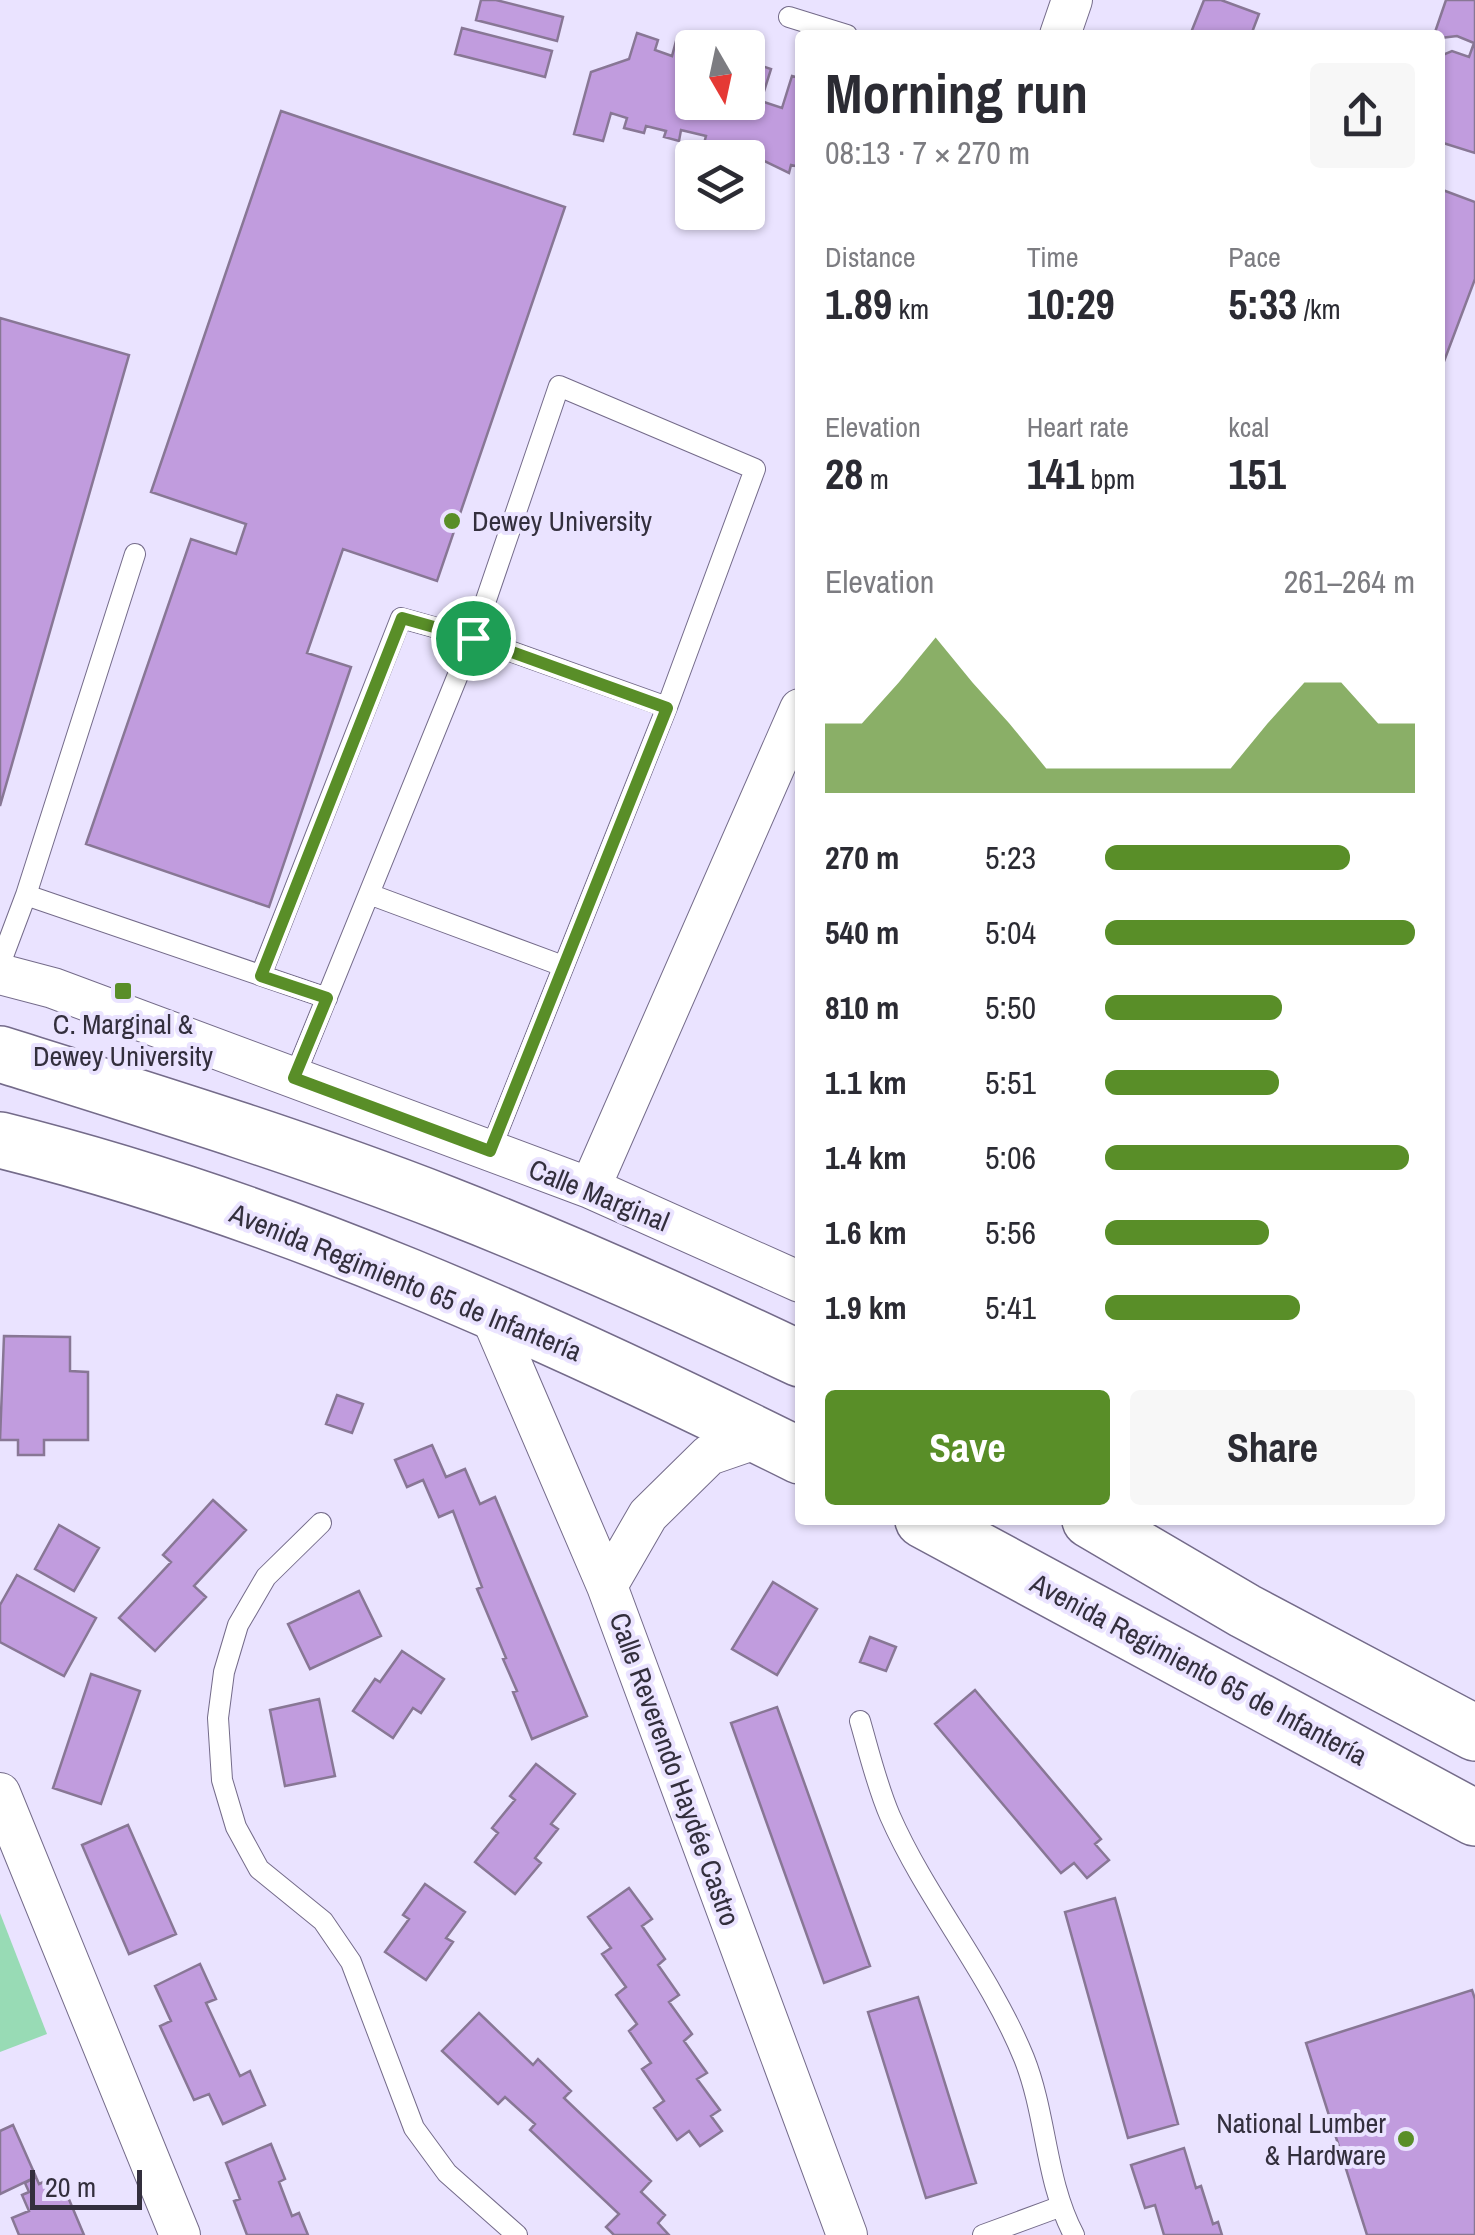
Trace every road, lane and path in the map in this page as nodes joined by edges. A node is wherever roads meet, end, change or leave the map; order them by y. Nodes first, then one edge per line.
1 (1072, 0) edge
2 (789, 17) dead end
3 (830, 30) edge
4 (1062, 30) edge
5 (135, 554) dead end
6 (473, 638) junction
7 (667, 708) junction
8 (795, 719) edge
9 (26, 894) junction
10 (369, 894) junction
11 (0, 964) edge
12 (564, 966) junction
13 (0, 974) edge
14 (261, 976) junction
15 (327, 998) junction
16 (0, 1054) edge
17 (294, 1078) junction
18 (0, 1140) edge
19 (490, 1151) junction
20 (590, 1188) junction
21 (795, 1280) edge
22 (488, 1310) junction
23 (795, 1357) edge
24 (780, 1446) edge
25 (321, 1523) dead end
26 (932, 1525) edge
27 (1099, 1525) edge
28 (1148, 1525) edge
29 (607, 1586) junction
30 (1246, 1611) junction
31 (860, 1720) dead end
32 (1475, 1732) edge
33 (0, 1793) edge
34 (1475, 1818) edge
35 (1059, 2207) junction
36 (180, 2235) edge
37 (517, 2235) edge
38 (847, 2235) edge
39 (983, 2235) edge
40 (1074, 2235) edge

1 - 4 street
2 - 3 lane
5 - 9 lane
6 - 7 lane
6 - 7 lane
6 - 10 lane
6 - 14 lane
7 - 12 lane
8 - 20 street
9 - 11 lane
9 - 14 lane
10 - 12 lane
10 - 15 lane
12 - 19 lane
13 - 17 street, Calle Marginal
14 - 15 lane
15 - 17 lane
16 - 23 main road
17 - 19 street, Calle Marginal
18 - 22 main road, Avenida Regimiento 65 de Infantería
19 - 20 street, Calle Marginal
20 - 21 street, Calle Marginal
22 - 24 main road, Avenida Regimiento 65 de Infantería
22 - 29 street, Calle Reverendo Haydée Castro
24 - 29 street
25 - 37 lane
26 - 34 main road, Avenida Regimiento 65 de Infantería
27 - 30 main road
28 - 30 street
29 - 38 street, Calle Reverendo Haydée Castro
30 - 32 main road
31 - 35 lane
33 - 36 street
35 - 39 lane
35 - 40 lane

